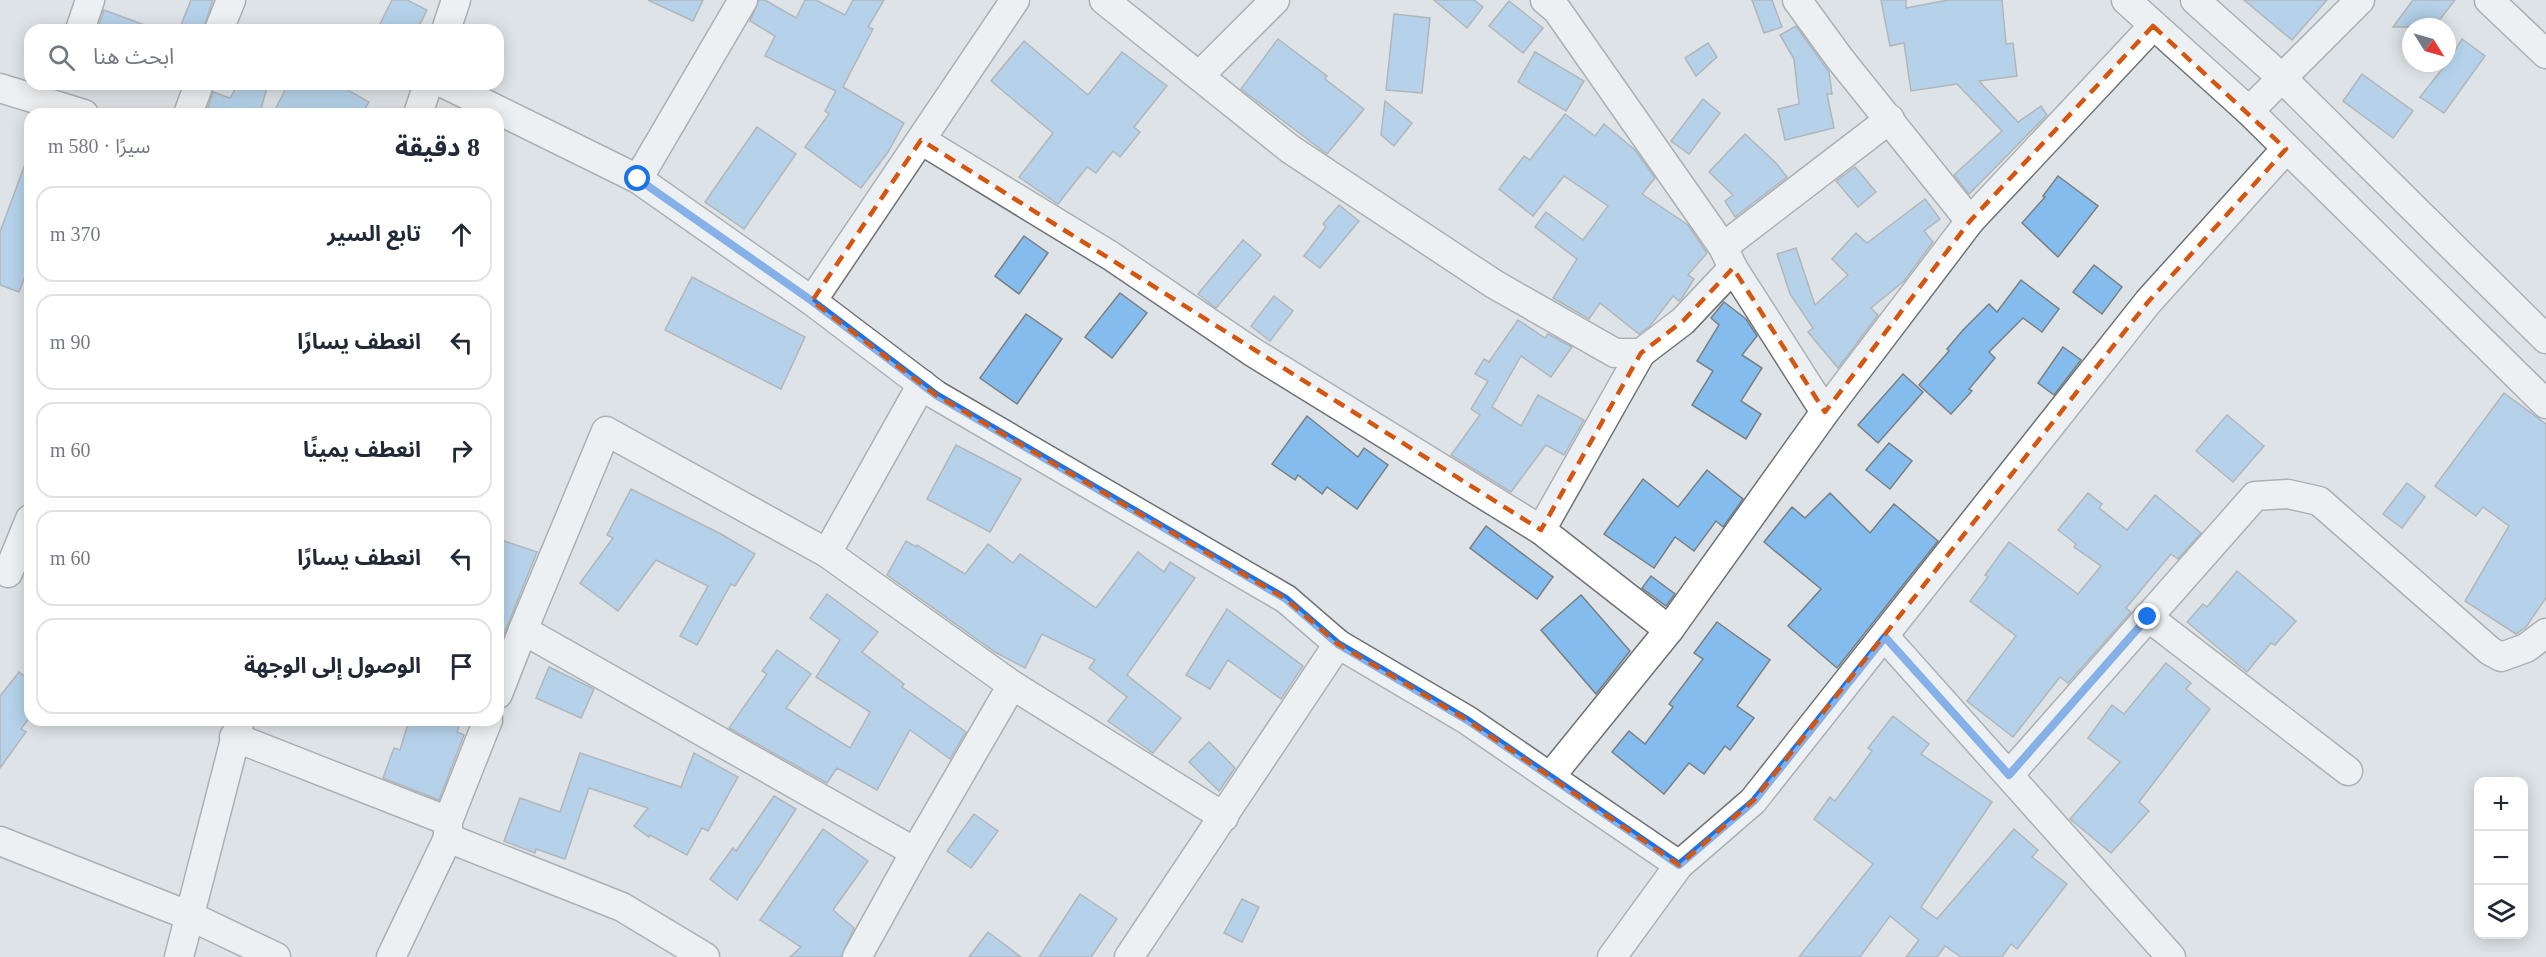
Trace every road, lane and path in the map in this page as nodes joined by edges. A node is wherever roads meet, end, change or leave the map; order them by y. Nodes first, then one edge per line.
1 (90, 0) edge
2 (231, 0) edge
3 (456, 0) edge
4 (743, 0) edge
5 (1015, 0) edge
6 (1104, 0) edge
7 (1275, 0) edge
8 (1545, 0) edge
9 (1797, 0) edge
10 (2126, 0) edge
11 (2195, 0) edge
12 (2360, 0) edge
13 (2489, 0) edge
14 (82, 24) edge
15 (221, 24) edge
16 (448, 24) edge
17 (2153, 26) junction
18 (2546, 54) edge
19 (1199, 76) junction
20 (2282, 78) junction
21 (0, 88) edge
22 (197, 90) edge
23 (426, 90) edge
24 (457, 90) edge
25 (70, 101) edge
26 (190, 108) edge
27 (420, 108) edge
28 (494, 108) edge
29 (2248, 111) junction
30 (504, 113) edge
31 (1890, 119) junction
32 (921, 140) junction
33 (2286, 149) junction
34 (638, 179) junction
35 (1970, 221) junction
36 (1728, 258) junction
37 (812, 301) junction
38 (2546, 339) edge
39 (1641, 354) junction
40 (922, 384) junction
41 (2546, 404) edge
42 (1826, 412) junction
43 (1541, 530) junction
44 (24, 539) edge
45 (827, 553) junction
46 (13, 575) edge
47 (2148, 617) junction
48 (523, 630) junction
49 (1669, 630) junction
50 (2546, 633) edge
51 (1885, 637) junction
52 (1338, 644) junction
53 (504, 679) edge
54 (1012, 685) junction
55 (486, 726) edge
56 (237, 728) edge
57 (2348, 771) dead end
58 (2009, 775) junction
59 (1550, 777) junction
60 (1224, 817) junction
61 (448, 830) junction
62 (0, 841) edge
63 (915, 852) junction
64 (1679, 865) junction
65 (190, 916) junction
66 (178, 957) edge
67 (276, 957) edge
68 (391, 957) edge
69 (705, 957) edge
70 (857, 957) edge
71 (1129, 957) edge
72 (1612, 957) edge
73 (2171, 957) edge

1 - 14 street
2 - 15 street
3 - 16 street
4 - 34 street
5 - 32 street
6 - 19 street
7 - 19 street
8 - 36 street
9 - 31 street
10 - 17 street
11 - 20 street
12 - 20 street
13 - 18 street
17 - 29 street
17 - 35 street
19 - 39 street
20 - 29 street
20 - 38 street
21 - 25 street
22 - 26 street
23 - 27 street
24 - 28 street
29 - 33 street
30 - 34 street
31 - 35 street
31 - 36 street
32 - 37 street
32 - 43 street
33 - 41 street
33 - 51 street
34 - 37 street
35 - 42 street
36 - 39 street
36 - 42 street
37 - 40 street
39 - 43 street
40 - 45 street
40 - 52 street
42 - 49 street
43 - 49 street
44 - 46 street
45 - 48 street
45 - 54 street
47 - 50 street
47 - 57 street
47 - 58 street
48 - 53 street
48 - 63 street
49 - 59 street
51 - 58 street
51 - 64 street
52 - 59 street
52 - 60 street
54 - 60 street
54 - 63 street
55 - 61 street
56 - 61 street
56 - 65 street
58 - 73 street
59 - 64 street
60 - 71 street
61 - 68 street
61 - 69 street
62 - 65 street
63 - 70 street
64 - 72 street
65 - 66 street
65 - 67 street

